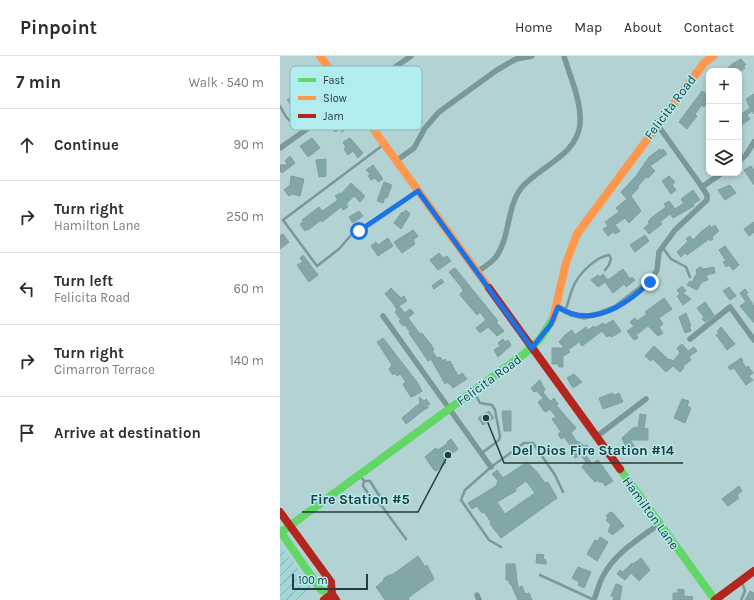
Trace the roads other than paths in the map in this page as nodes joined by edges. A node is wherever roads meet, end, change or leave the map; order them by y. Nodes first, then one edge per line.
1 (320, 56) edge
2 (411, 56) edge
3 (532, 56) edge
4 (564, 56) edge
5 (713, 56) edge
6 (327, 66) edge
7 (397, 66) edge
8 (280, 106) edge
9 (290, 121) edge
10 (658, 124) junction
11 (306, 130) edge
12 (373, 130) edge
13 (754, 142) edge
14 (384, 145) junction
15 (280, 148) edge
16 (742, 158) edge
17 (396, 162) junction
18 (718, 176) edge
19 (702, 187) junction
20 (418, 191) junction
21 (663, 248) junction
22 (605, 270) dead end
23 (477, 272) junction
24 (690, 277) dead end
25 (561, 309) junction
26 (384, 316) dead end
27 (690, 339) dead end
28 (754, 340) edge
29 (532, 348) junction
30 (474, 392) junction
31 (646, 399) dead end
32 (450, 409) junction
33 (596, 437) junction
34 (481, 454) junction
35 (491, 467) junction
36 (362, 478) junction
37 (563, 492) dead end
38 (380, 505) junction
39 (280, 512) edge
40 (659, 524) junction
41 (290, 526) junction
42 (280, 532) edge
43 (406, 539) dead end
44 (501, 547) dead end
45 (754, 571) edge
46 (540, 575) dead end
47 (741, 580) junction
48 (334, 597) edge
49 (324, 600) edge
50 (594, 600) edge
51 (715, 600) edge
52 (741, 600) edge

1 - 6 main road, Hamilton Lane
2 - 7 street
3 - 17 street
4 - 23 street
5 - 10 main road, Felicita Road
8 - 9 lane
10 - 19 street
10 - 25 main road, Felicita Road
11 - 15 street
12 - 14 main road, Hamilton Lane
13 - 16 street
14 - 17 main road, Hamilton Lane
14 - 20 lane
17 - 20 main road, Hamilton Lane
18 - 19 street
19 - 21 street
20 - 23 main road, Hamilton Lane
21 - 24 lane
21 - 25 street
22 - 25 lane
23 - 29 main road, Hamilton Lane
25 - 29 main road, Felicita Road
26 - 32 street
27 - 28 street
29 - 30 main road, Felicita Road
29 - 33 main road, Hamilton Lane
30 - 32 main road, Felicita Road
30 - 34 lane
31 - 33 street
32 - 34 street
32 - 36 main road, Felicita Road
33 - 40 main road, Hamilton Lane
34 - 35 street
35 - 37 lane
35 - 44 lane
36 - 38 lane
36 - 38 lane
36 - 41 main road, Felicita Road
38 - 43 lane
39 - 41 main road
40 - 50 street
40 - 51 main road, Hamilton Lane
41 - 42 main road, Felicita Road
41 - 48 main road
42 - 48 main road
45 - 47 main road
46 - 50 lane
47 - 51 main road
47 - 52 lane
48 - 49 main road

